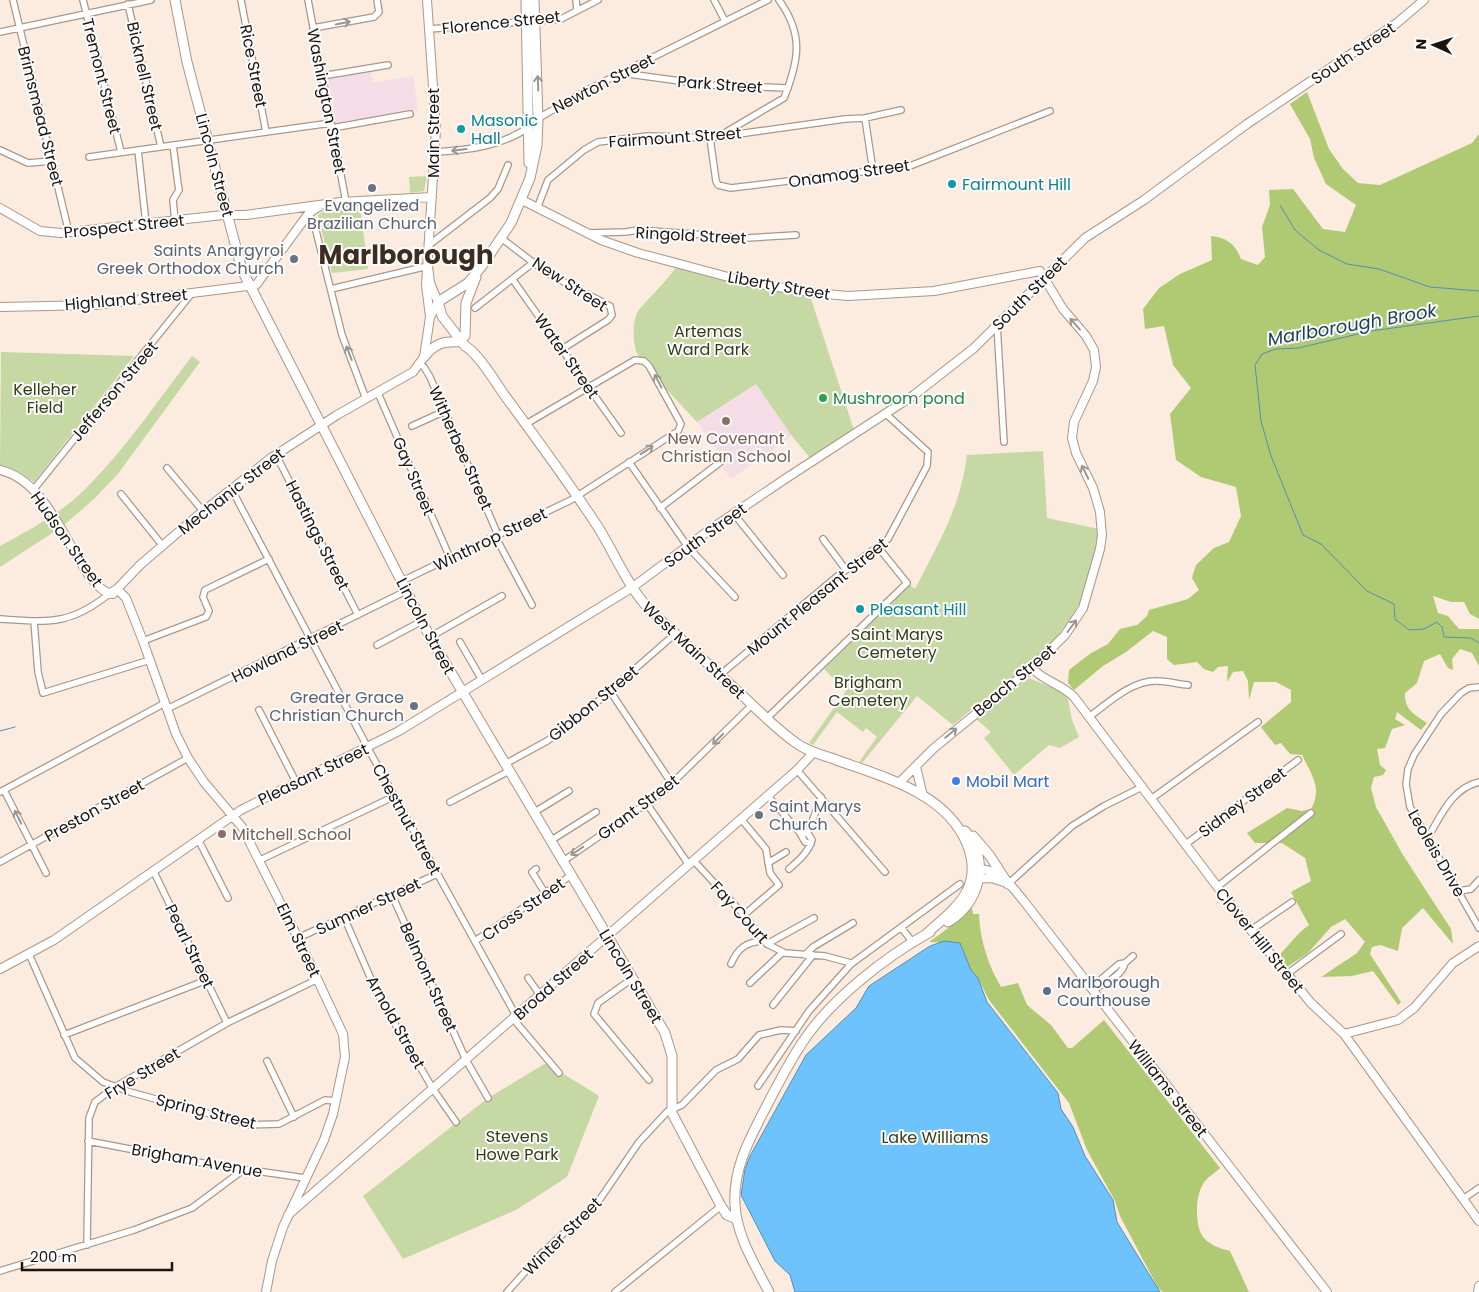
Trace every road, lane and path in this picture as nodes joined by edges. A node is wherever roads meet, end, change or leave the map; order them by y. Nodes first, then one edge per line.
1 (13, 0) edge
2 (83, 0) edge
3 (151, 0) edge
4 (175, 0) edge
5 (241, 0) edge
6 (308, 0) edge
7 (378, 0) edge
8 (427, 0) edge
9 (526, 0) edge
10 (534, 0) edge
11 (576, 0) edge
12 (598, 0) edge
13 (714, 0) edge
14 (768, 0) edge
15 (779, 0) edge
16 (1424, 0) edge
17 (128, 4) junction
18 (577, 10) junction
19 (86, 13) junction
20 (531, 21) junction
21 (725, 21) junction
22 (20, 28) junction
23 (312, 28) junction
24 (429, 29) junction
25 (0, 32) edge
26 (388, 66) dead end
27 (622, 74) junction
28 (322, 76) junction
29 (788, 88) junction
30 (901, 110) dead end
31 (1050, 111) dead end
32 (410, 114) dead end
33 (538, 118) junction
34 (865, 118) junction
35 (332, 125) junction
36 (530, 126) junction
37 (266, 132) junction
38 (719, 136) junction
39 (710, 138) junction
40 (208, 140) junction
41 (173, 145) junction
42 (161, 147) junction
43 (0, 150) edge
44 (138, 150) junction
45 (121, 152) junction
46 (436, 152) junction
47 (90, 157) dead end
48 (52, 161) junction
49 (508, 165) dead end
50 (874, 170) junction
51 (432, 197) junction
52 (522, 200) junction
53 (346, 202) junction
54 (322, 205) junction
55 (538, 206) junction
56 (1, 211) edge
57 (309, 213) junction
58 (229, 216) junction
59 (175, 221) junction
60 (146, 224) junction
61 (69, 233) junction
62 (586, 233) junction
63 (796, 235) dead end
64 (500, 238) junction
65 (429, 245) junction
66 (534, 262) junction
67 (428, 266) junction
68 (482, 266) junction
69 (1044, 278) junction
70 (512, 280) junction
71 (252, 287) junction
72 (331, 289) junction
73 (192, 293) junction
74 (440, 306) junction
75 (0, 307) edge
76 (474, 308) dead end
77 (430, 317) junction
78 (997, 325) junction
79 (463, 339) junction
80 (562, 349) junction
81 (422, 360) junction
82 (588, 385) junction
83 (378, 393) junction
84 (366, 399) junction
85 (445, 411) junction
86 (886, 414) junction
87 (322, 424) junction
88 (526, 424) junction
89 (412, 426) dead end
90 (621, 433) dead end
91 (1004, 442) dead end
92 (276, 455) junction
93 (723, 460) dead end
94 (629, 462) junction
95 (167, 468) dead end
96 (0, 470) edge
97 (231, 488) junction
98 (34, 490) junction
99 (121, 494) dead end
100 (577, 496) junction
101 (660, 508) junction
102 (203, 511) junction
103 (734, 514) junction
104 (496, 536) junction
105 (824, 539) dead end
106 (162, 545) junction
107 (688, 547) junction
108 (878, 547) junction
109 (450, 558) junction
110 (269, 559) junction
111 (846, 570) junction
112 (132, 572) junction
113 (783, 575) dead end
114 (402, 581) junction
115 (633, 588) junction
116 (117, 589) junction
117 (406, 591) junction
118 (109, 594) junction
119 (502, 596) dead end
120 (735, 597) dead end
121 (532, 605) dead end
122 (129, 608) junction
123 (358, 615) junction
124 (0, 619) edge
125 (34, 621) junction
126 (422, 621) junction
127 (675, 634) junction
128 (430, 637) junction
129 (311, 639) junction
130 (144, 641) junction
131 (460, 642) dead end
132 (377, 645) dead end
133 (150, 660) junction
134 (1032, 668) junction
135 (720, 676) junction
136 (482, 680) junction
137 (1188, 685) dead end
138 (1479, 687) edge
139 (610, 691) junction
140 (463, 692) junction
141 (752, 705) junction
142 (166, 706) junction
143 (259, 710) dead end
144 (1089, 717) junction
145 (767, 718) junction
146 (1258, 722) dead end
147 (368, 747) junction
148 (814, 752) junction
149 (188, 758) junction
150 (1298, 760) dead end
151 (916, 767) junction
152 (507, 768) junction
153 (798, 770) junction
154 (296, 782) junction
155 (1479, 782) edge
156 (899, 783) junction
157 (672, 784) junction
158 (1142, 787) junction
159 (2, 791) edge
160 (569, 791) dead end
161 (395, 796) junction
162 (768, 796) junction
163 (923, 796) junction
164 (821, 797) junction
165 (1151, 799) junction
166 (450, 802) dead end
167 (646, 804) junction
168 (596, 812) dead end
169 (533, 813) junction
170 (1311, 813) dead end
171 (233, 815) junction
172 (741, 819) junction
173 (954, 821) junction
174 (966, 832) junction
175 (800, 833) junction
176 (808, 833) junction
177 (1427, 839) junction
178 (198, 840) junction
179 (550, 841) junction
180 (811, 844) junction
181 (1186, 844) junction
182 (32, 845) junction
183 (786, 852) dead end
184 (260, 860) junction
185 (0, 862) edge
186 (562, 862) junction
187 (691, 863) junction
188 (768, 863) junction
189 (788, 868) dead end
190 (536, 869) dead end
191 (153, 870) junction
192 (885, 872) dead end
193 (46, 873) dead end
194 (437, 874) junction
195 (976, 874) junction
196 (570, 876) junction
197 (1479, 880) edge
198 (960, 884) dead end
199 (1008, 884) junction
200 (1216, 887) junction
201 (1459, 891) junction
202 (546, 893) junction
203 (392, 895) junction
204 (228, 898) dead end
205 (1292, 902) dead end
206 (744, 915) junction
207 (344, 917) junction
208 (814, 918) dead end
209 (854, 923) dead end
210 (901, 927) junction
211 (1479, 928) edge
212 (1251, 930) junction
213 (1341, 934) dead end
214 (608, 936) junction
215 (298, 938) junction
216 (475, 941) junction
217 (765, 943) junction
218 (914, 943) junction
219 (1479, 946) edge
220 (783, 952) junction
221 (29, 954) junction
222 (805, 955) junction
223 (813, 955) junction
224 (1133, 956) dead end
225 (851, 963) junction
226 (731, 964) dead end
227 (0, 969) edge
228 (1287, 974) junction
229 (528, 978) dead end
230 (633, 978) junction
231 (318, 979) junction
232 (207, 980) junction
233 (750, 983) dead end
234 (1092, 991) junction
235 (540, 995) junction
236 (772, 1004) dead end
237 (515, 1017) junction
238 (227, 1023) junction
239 (796, 1030) junction
240 (1344, 1034) junction
241 (64, 1035) junction
242 (466, 1060) junction
243 (267, 1061) dead end
244 (559, 1072) dead end
245 (649, 1080) dead end
246 (758, 1086) dead end
247 (115, 1087) junction
248 (433, 1089) junction
249 (488, 1098) dead end
250 (336, 1101) junction
251 (672, 1110) junction
252 (294, 1117) junction
253 (456, 1122) dead end
254 (88, 1141) junction
255 (243, 1170) junction
256 (305, 1178) junction
257 (301, 1186) junction
258 (1479, 1188) edge
259 (312, 1195) junction
260 (1463, 1199) junction
261 (721, 1206) junction
262 (288, 1216) junction
263 (737, 1219) junction
264 (1479, 1221) edge
265 (88, 1245) junction
266 (0, 1271) edge
267 (1479, 1286) edge
268 (266, 1292) edge
269 (507, 1292) edge
270 (616, 1292) edge
271 (769, 1292) edge
272 (1327, 1292) edge
273 (1478, 1292) edge

1 - 22 street, Brimsmead Street
2 - 19 street, Tremont Street
3 - 17 street
4 - 40 main road, Lincoln Street
5 - 37 street, Rice Street
6 - 23 street, Washington Street
23 -> 7 street
8 - 24 street, Main Street
9 - 20 main road
10 - 20 main road
11 - 18 street
12 - 18 street, Florence Street
13 - 21 street
14 - 21 street, Newton Street
15 - 29 street
16 - 69 street, South Street
17 - 19 street
17 - 42 street, Bicknell Street
18 - 20 street, Florence Street
19 - 22 street
19 - 45 street, Tremont Street
20 - 24 street, Florence Street
33 -> 20 main road
20 - 36 main road
21 - 27 street, Newton Street
22 - 25 street
22 - 48 street, Brimsmead Street
23 - 28 street, Washington Street
24 - 46 street, Main Street
26 - 28 street
27 - 29 street, Park Street
27 - 33 street, Newton Street
28 - 35 street, Washington Street
29 - 38 street
30 - 34 street, Fairmount Street
31 - 50 street, Onamog Street
32 - 35 street
33 - 36 street, Newton Street
33 - 52 main road
34 - 38 street, Fairmount Street
34 - 50 street
35 - 37 street
35 - 53 street, Washington Street
36 -> 46 street, Newton Street
36 - 52 main road
37 - 40 street
38 - 39 street, Fairmount Street
39 - 50 street, Onamog Street
39 - 55 street, Fairmount Street
40 - 41 street
40 - 58 main road, Lincoln Street
41 - 42 street
41 - 59 street
42 - 44 street
43 - 48 street
44 - 45 street
44 - 60 street
45 - 47 street
46 - 51 street, Main Street
48 - 61 street, Brimsmead Street
49 - 65 street
51 - 53 street, Prospect Street
51 - 65 street, Main Street
52 - 55 street, Liberty Street
52 - 64 main road
53 - 54 street, Prospect Street
54 - 57 street
54 - 58 street, Prospect Street
55 - 62 street, Liberty Street
56 - 61 street, Prospect Street
57 - 71 street
57 - 72 street
58 - 59 street, Prospect Street
58 - 71 main road, Lincoln Street
59 - 60 street, Prospect Street
60 - 61 street, Prospect Street
62 - 63 street, Ringold Street
62 - 69 street, Liberty Street
64 - 66 street, New Street
64 - 68 main road
65 - 67 street, Main Street
66 - 70 street
66 - 80 street, New Street
67 - 72 street
67 - 74 street, West Main Street
67 - 77 street
68 - 74 main road
68 - 79 main road
69 - 78 street, South Street
134 -> 69 street, Beach Street
70 - 76 street
70 - 80 street, Water Street
71 - 73 street, Highland Street
71 - 87 main road, Lincoln Street
84 -> 72 street
73 - 75 street, Highland Street
73 - 98 street, Jefferson Street
74 - 77 street
74 - 79 main road, West Main Street
77 - 81 street
78 - 86 street, South Street
78 - 91 street
79 - 81 main road
79 - 88 main road, West Main Street
80 - 82 street, Water Street
81 - 83 street, Mechanic Street
81 - 85 street, Witherbee Street
82 - 88 street
82 - 90 street, Water Street
94 -> 82 street, Winthrop Street
83 - 84 street, Mechanic Street
83 - 109 street, Gay Street
84 - 87 street, Mechanic Street
85 - 89 street
85 - 104 street, Witherbee Street
86 - 103 street, South Street
86 - 108 street, Mount Pleasant Street
87 - 92 street, Mechanic Street
87 - 114 main road, Lincoln Street
88 - 100 main road, West Main Street
92 - 97 street, Mechanic Street
92 - 123 street, Hastings Street
93 - 101 street
94 - 100 street, Winthrop Street
94 - 101 street
95 - 102 street
96 - 98 street, Hudson Street
97 - 102 street, Mechanic Street
97 - 110 street, Chestnut Street
98 - 118 street, Hudson Street
99 - 106 street
100 - 104 street, Winthrop Street
100 - 115 main road, West Main Street
101 - 107 street
102 - 106 street, Mechanic Street
103 - 107 street, South Street
103 - 113 street
104 - 109 street, Winthrop Street
104 - 121 street, Witherbee Street
105 - 111 street
106 - 112 street, Mechanic Street
107 - 115 street, South Street
107 - 120 street
108 - 111 street, Mount Pleasant Street
108 - 145 street
109 - 114 street, Winthrop Street
110 - 129 street, Chestnut Street
110 - 130 street
111 - 135 street, Mount Pleasant Street
112 - 116 street, Mechanic Street
112 - 122 street, Elm Street
114 - 117 main road, Lincoln Street
115 - 127 main road, West Main Street
115 - 136 street, Pleasant Street
116 - 118 street, Mechanic Street
116 - 122 street, Elm Street
117 - 123 street, Howland Street
117 - 126 main road, Lincoln Street
118 - 122 street
118 - 125 street, Mechanic Street
119 - 128 street
122 - 130 street, Elm Street
123 - 129 street, Howland Street
124 - 125 street, Mechanic Street
125 - 133 street
126 - 128 main road, Lincoln Street
126 - 132 street
127 - 135 main road, West Main Street
127 - 139 street, Gibbon Street
128 - 140 main road, Lincoln Street
129 - 142 street, Howland Street
129 - 147 street, Chestnut Street
130 - 133 street, Elm Street
131 - 136 street
133 - 142 street, Elm Street
134 - 144 street, Clover Hill Street
151 -> 134 street, Beach Street
135 - 141 main road, West Main Street
136 - 140 street, Pleasant Street
137 - 144 street
138 - 177 street, Leoleis Drive
139 - 152 street, Gibbon Street
139 - 157 street
140 - 147 street, Pleasant Street
140 - 152 main road, Lincoln Street
141 - 145 main road, West Main Street
141 -> 157 street, Grant Street
142 - 149 street, Elm Street
142 - 159 street, Howland Street
143 - 154 street
144 - 158 street, Clover Hill Street
145 - 148 main road, West Main Street
146 - 165 street
147 - 154 street, Pleasant Street
147 - 161 street, Chestnut Street
148 - 153 street, Broad Street
148 - 156 main road, West Main Street
149 - 171 street, Elm Street
149 - 182 street, Preston Street
150 - 181 street, Sidney Street
151 - 156 street, Beach Street
151 - 163 street
152 - 166 street, Gibbon Street
152 - 169 main road, Lincoln Street
153 - 162 street, Broad Street
153 - 164 street
154 - 171 street, Pleasant Street
155 - 177 street
156 - 163 main road, West Main Street
157 - 167 street, Grant Street
158 - 165 street, Clover Hill Street
158 - 199 street
182 -> 159 street
160 - 169 street
161 - 184 street
161 - 194 street, Chestnut Street
162 - 172 street, Broad Street
162 - 175 street
163 - 173 main road, West Main Street
164 - 176 street
164 - 192 street
165 - 181 street, Clover Hill Street
167 -> 186 street, Grant Street
167 - 187 street, Fay Court
168 - 179 street
169 - 179 main road, Lincoln Street
170 - 200 street
171 - 178 street, Pleasant Street
171 - 184 street, Elm Street
172 - 187 street, Broad Street
172 - 188 street
173 - 174 main road
173 - 195 main road, West Main Street
174 - 195 main road
174 - 199 main road
175 - 176 street
175 - 180 street
176 - 180 street
177 - 201 street, Leoleis Drive
178 - 191 street, Pleasant Street
178 - 204 street
179 - 186 main road, Lincoln Street
180 - 189 street
181 - 200 street, Clover Hill Street
182 - 185 street, Preston Street
182 - 193 street
183 - 188 street
184 - 215 street, Elm Street
186 - 196 main road, Lincoln Street
187 - 206 street, Fay Court
187 - 214 street, Broad Street
188 - 206 street
190 - 202 street
191 - 221 street, Pleasant Street
191 - 232 street, Pearl Street
194 - 203 street, Sumner Street
194 - 216 street, Chestnut Street
195 - 199 street
195 - 218 main road
196 - 202 street, Cross Street
196 - 214 main road, Lincoln Street
197 - 201 street
198 - 210 street
199 - 234 street, Williams Street
200 - 212 street, Clover Hill Street
201 - 211 street, Leoleis Drive
202 - 216 street, Cross Street
203 - 207 street, Sumner Street
203 - 242 street, Belmont Street
205 - 212 street
206 - 217 street, Fay Court
207 - 215 street, Sumner Street
207 - 248 street, Arnold Street
208 - 217 street
209 - 222 street
210 - 218 street
210 - 225 street
212 - 228 street, Clover Hill Street
213 - 228 street
214 - 230 main road, Lincoln Street
214 - 235 street, Broad Street
215 - 231 street, Elm Street
216 - 237 street, Chestnut Street
217 - 220 street, Fay Court
217 - 226 street
218 - 263 main road
219 - 240 street
220 - 222 street, Fay Court
220 - 233 street
221 - 227 street, Pleasant Street
221 - 241 street, Spring Street
222 - 223 street, Fay Court
223 - 225 street, Fay Court
223 - 236 street
224 - 234 street
225 - 239 street
228 - 240 street, Clover Hill Street
229 - 235 street
230 - 245 street
230 - 251 main road, Lincoln Street
231 - 238 street, Frye Street
231 - 250 street, Elm Street
232 - 238 street, Pearl Street
232 - 241 street
234 - 272 street, Williams Street
235 - 237 street, Broad Street
237 - 242 street, Broad Street
237 - 244 street, Chestnut Street
238 - 247 street, Frye Street
239 - 246 street
239 - 251 street, Winter Street
240 - 260 street, Clover Hill Street
241 - 247 street, Spring Street
242 - 248 street, Broad Street
242 - 249 street, Belmont Street
243 - 252 street
247 - 252 street, Spring Street
247 - 254 street, Frye Street
248 - 253 street, Arnold Street
248 - 259 street, Broad Street
250 - 252 street, Spring Street
250 - 256 street, Elm Street
251 - 261 main road, Lincoln Street
251 - 269 street, Winter Street
254 - 255 street, Brigham Avenue
254 - 265 street, Frye Street
255 - 256 street, Brigham Avenue
255 - 265 street
256 - 257 street, Elm Street
257 - 259 street
257 - 262 street, Elm Street
258 - 260 street
259 - 262 street, Broad Street
260 - 264 street, Clover Hill Street
261 - 263 main road, Lincoln Street
261 - 270 street
262 - 268 street, Elm Street
263 - 271 main road
265 - 266 street
267 - 273 street

